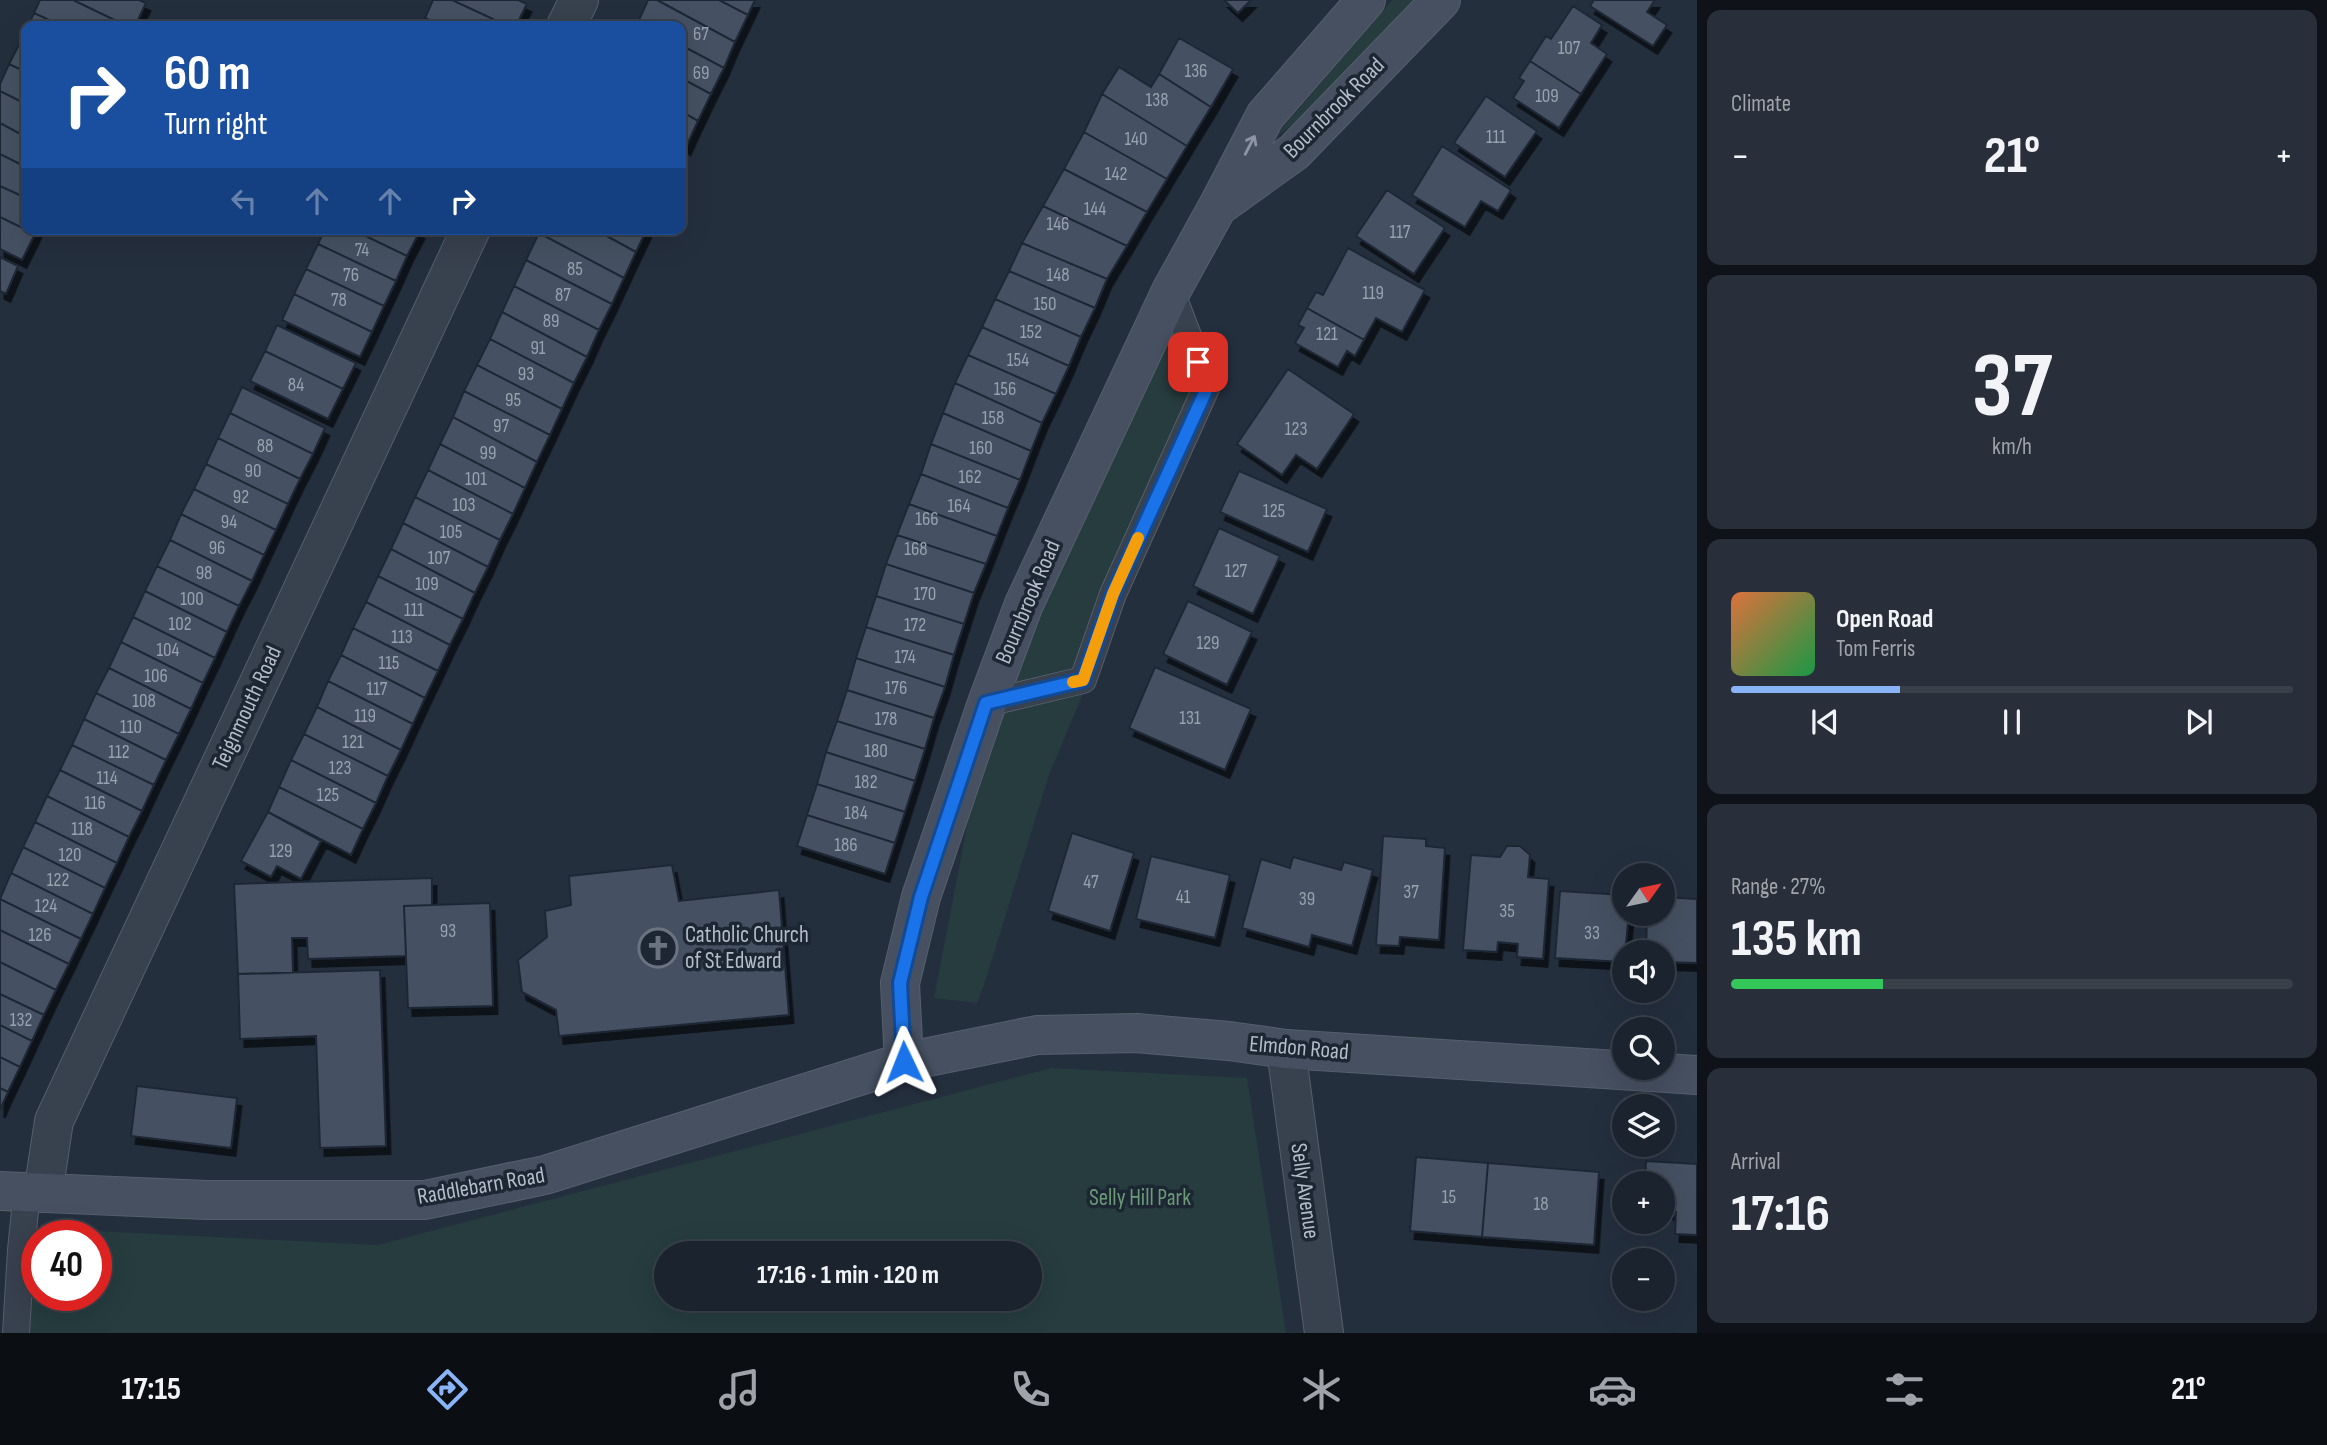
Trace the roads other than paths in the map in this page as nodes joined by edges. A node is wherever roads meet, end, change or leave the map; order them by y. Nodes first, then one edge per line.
1 (579, 0) edge
2 (1366, 0) edge
3 (1441, 0) edge
4 (568, 21) edge
5 (1218, 206) junction
6 (468, 235) edge
7 (1171, 291) junction
8 (986, 703) junction
9 (1286, 1049) junction
10 (904, 1062) junction
11 (1697, 1075) edge
12 (23, 1192) edge
13 (16, 1333) edge
14 (1324, 1333) edge

1 - 4 street
5 -> 2 street, Bournbrook Road
3 - 5 street, Bournbrook Road
5 - 7 street, Bournbrook Road
6 - 12 street, Teignmouth Road
7 - 8 street, Bournbrook Road
7 - 8 lane
8 - 10 street, Bournbrook Road
9 - 10 street, Elmdon Road
9 - 11 street, Elmdon Road
9 - 14 street, Selly Avenue
10 - 12 street, Raddlebarn Road
12 - 13 lane

